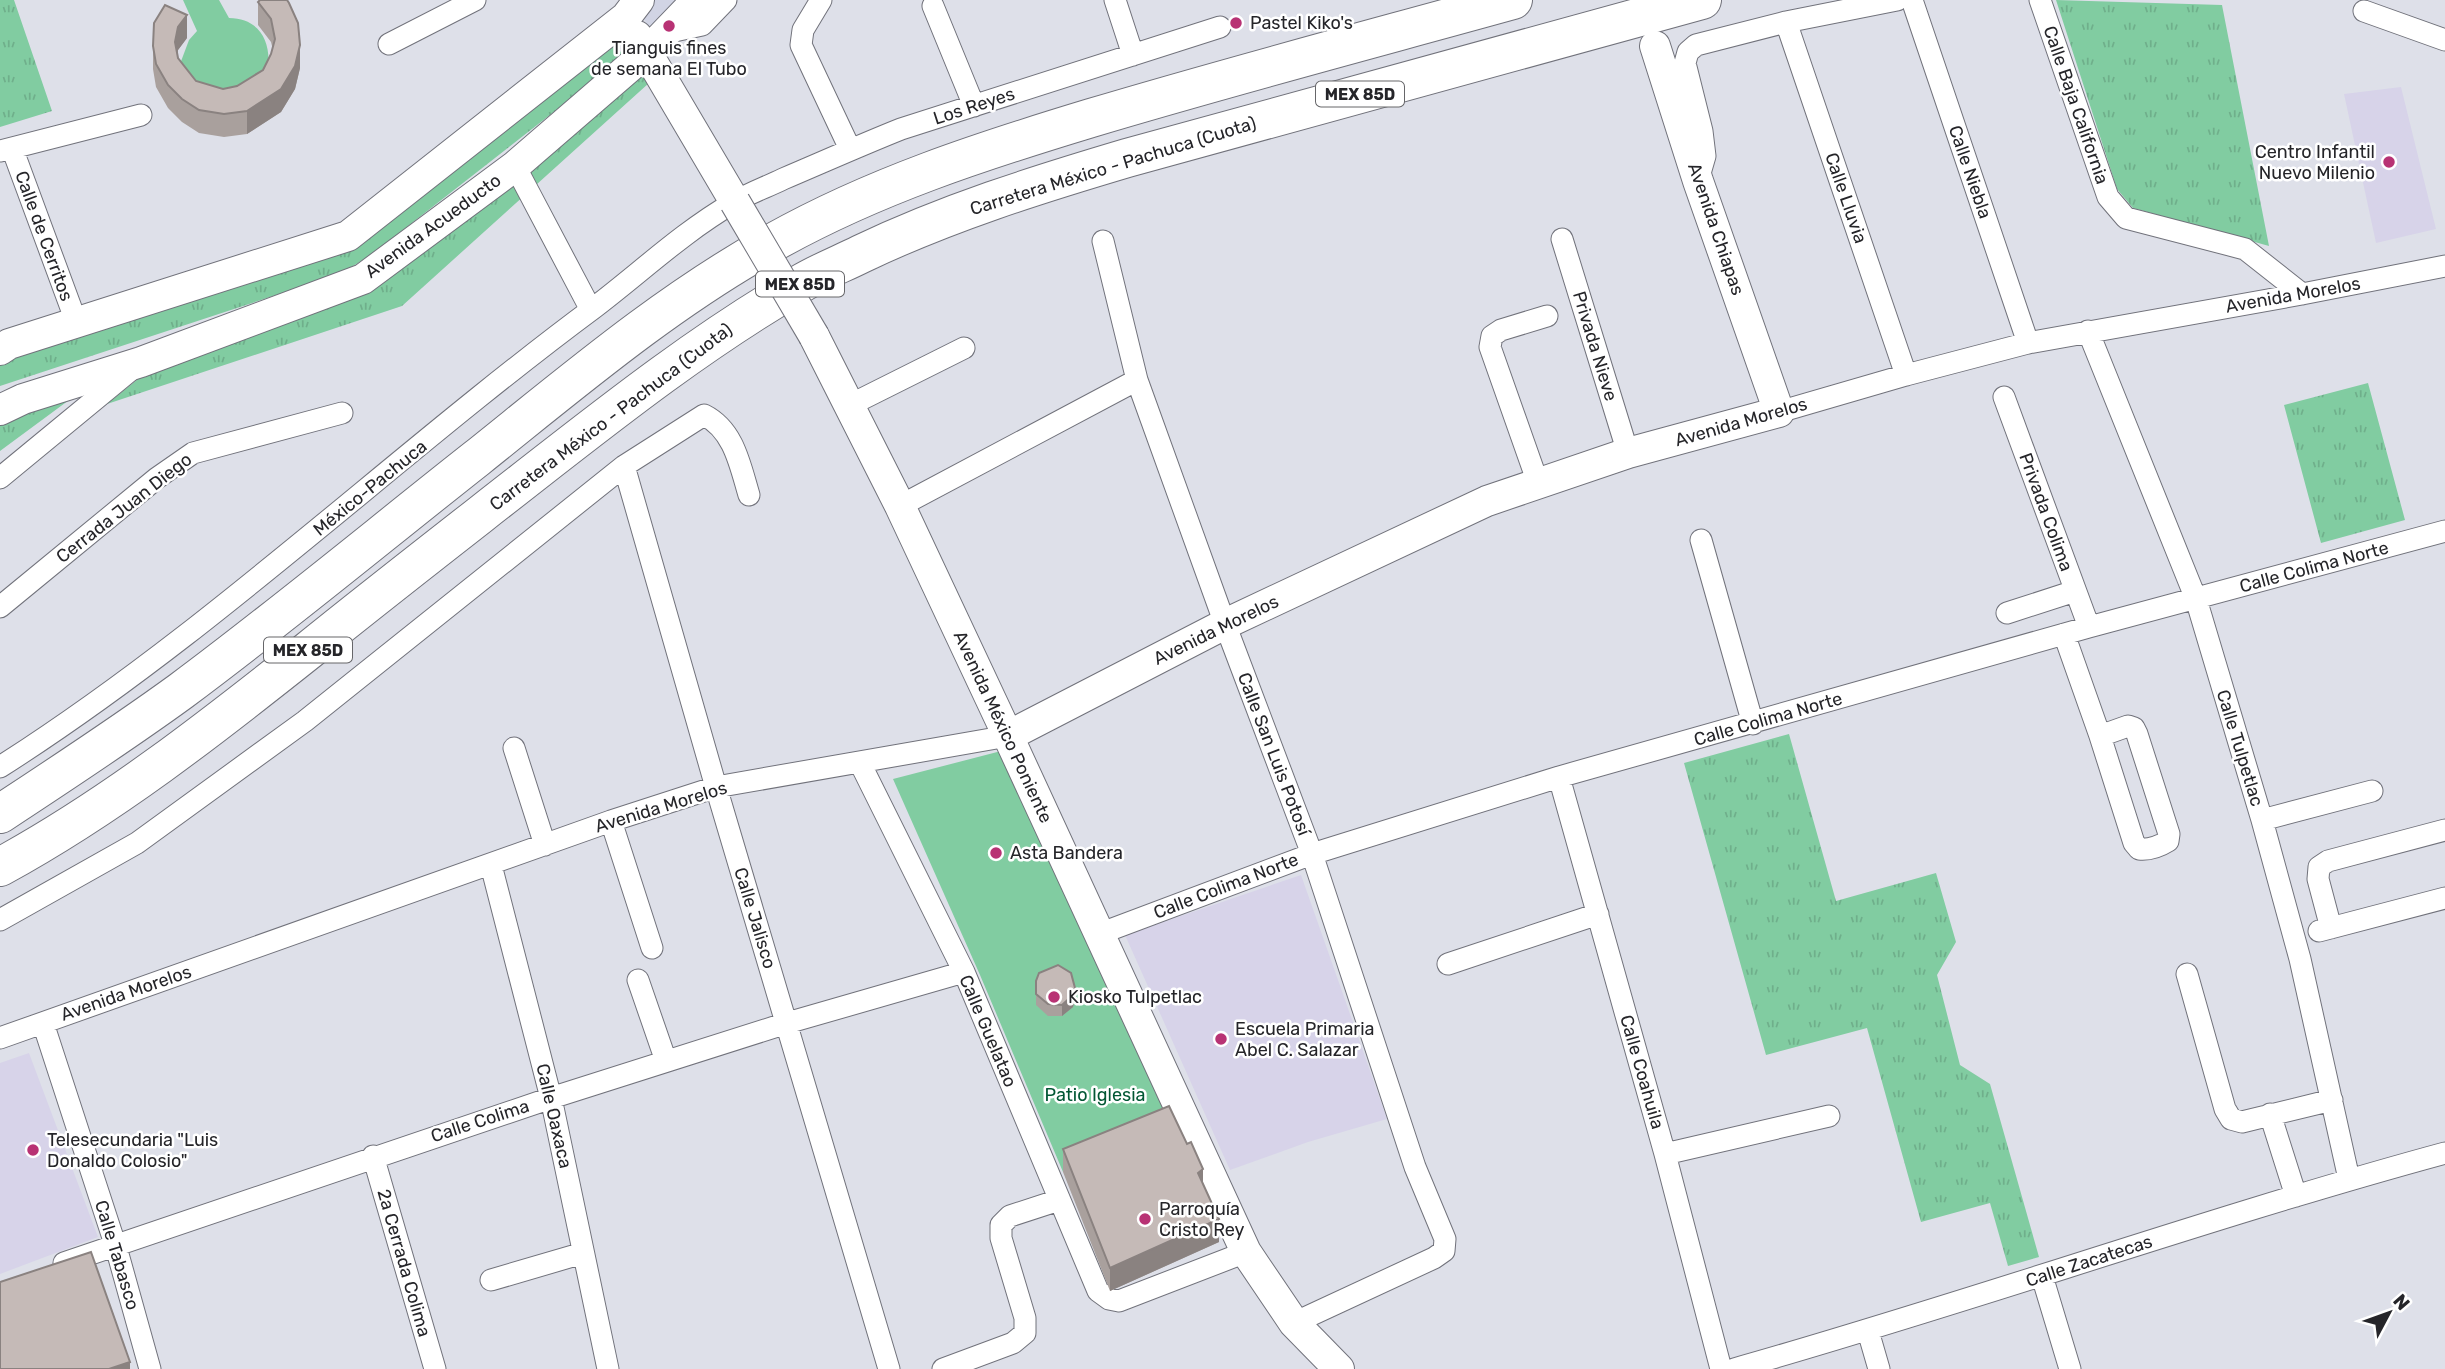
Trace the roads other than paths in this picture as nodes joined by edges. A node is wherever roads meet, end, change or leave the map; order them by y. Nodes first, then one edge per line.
1 (475, 0) edge
2 (696, 0) edge
3 (726, 0) edge
4 (1115, 0) edge
5 (1513, 0) edge
6 (1702, 0) edge
7 (1897, 0) edge
8 (1912, 0) edge
9 (2040, 0) edge
10 (819, 3) edge
11 (627, 6) edge
12 (933, 6) dead end
13 (2364, 11) dead end
14 (1786, 22) junction
15 (1220, 27) dead end
16 (2445, 40) edge
17 (656, 42) junction
18 (389, 44) dead end
19 (1656, 46) dead end
20 (1133, 55) junction
21 (974, 106) junction
22 (141, 115) dead end
23 (850, 149) junction
24 (6, 150) edge
25 (514, 166) junction
26 (1698, 181) junction
27 (735, 201) junction
28 (1562, 239) dead end
29 (1103, 241) dead end
30 (2445, 265) edge
31 (2302, 294) junction
32 (590, 310) junction
33 (1547, 316) dead end
34 (77, 324) junction
35 (2088, 331) junction
36 (2028, 343) junction
37 (964, 348) dead end
38 (0, 350) edge
39 (141, 362) junction
40 (1906, 375) junction
41 (1137, 380) junction
42 (2004, 397) dead end
43 (848, 406) junction
44 (0, 410) edge
45 (1779, 412) junction
46 (342, 413) dead end
47 (1628, 453) junction
48 (624, 466) junction
49 (0, 478) edge
50 (1538, 483) junction
51 (749, 495) dead end
52 (900, 506) junction
53 (2445, 531) edge
54 (1701, 540) dead end
55 (2075, 591) junction
56 (2196, 599) junction
57 (0, 607) edge
58 (2007, 613) dead end
59 (1225, 624) junction
60 (2089, 627) junction
61 (2064, 634) junction
62 (1753, 724) junction
63 (1008, 736) junction
64 (2101, 736) junction
65 (514, 748) dead end
66 (860, 763) junction
67 (0, 767) edge
68 (1559, 777) junction
69 (716, 787) junction
70 (2372, 791) dead end
71 (0, 814) edge
72 (2262, 820) junction
73 (611, 821) junction
74 (2445, 830) edge
75 (545, 845) junction
76 (1312, 854) junction
77 (491, 865) junction
78 (0, 867) edge
79 (2445, 898) edge
80 (1598, 914) junction
81 (0, 920) edge
82 (1099, 934) junction
83 (652, 948) dead end
84 (1448, 964) dead end
85 (964, 972) junction
86 (2187, 974) dead end
87 (638, 980) dead end
88 (43, 1023) junction
89 (787, 1023) junction
90 (0, 1038) edge
91 (666, 1061) junction
92 (551, 1098) junction
93 (2332, 1100) junction
94 (2270, 1114) junction
95 (1829, 1116) dead end
96 (2445, 1153) edge
97 (1665, 1154) junction
98 (373, 1157) junction
99 (2349, 1179) junction
100 (2296, 1196) junction
101 (1059, 1200) junction
102 (116, 1247) junction
103 (1246, 1252) junction
104 (583, 1253) junction
105 (39, 1271) edge
106 (2042, 1276) junction
107 (491, 1280) dead end
108 (1294, 1323) junction
109 (1868, 1331) junction
110 (150, 1369) edge
111 (435, 1369) edge
112 (608, 1369) edge
113 (889, 1369) edge
114 (943, 1369) edge
115 (1339, 1369) edge
116 (1721, 1369) edge
117 (1734, 1369) edge
118 (1879, 1369) edge
119 (2070, 1369) edge

1 - 18 street
2 - 17 street, Avenida Acueducto
3 - 17 street
4 - 20 street
5 - 71 highway, MEX 85D
6 - 78 highway, Carretera México - Pachuca (Cuota) / MEX 85D
7 - 14 street
8 - 36 street, Calle Niebla
9 - 31 street, Calle Baja California
10 - 23 street
11 - 17 street, Avenida México Poniente
11 - 34 street
12 - 21 street
13 - 16 street
14 - 26 street
14 - 40 street, Calle Lluvia
15 - 20 street, Los Reyes
17 - 25 street, Avenida Acueducto
17 - 27 street, Avenida México Poniente
19 - 26 street, Avenida Chiapas
20 - 21 street, Los Reyes
21 - 23 street, Los Reyes
22 - 24 street
23 - 27 street, Los Reyes
24 - 34 street, Calle de Cerritos
25 - 32 street
25 - 39 street, Avenida Acueducto
26 - 45 street, Avenida Chiapas
27 - 32 street, México-Pachuca
27 - 43 street, Avenida México Poniente, bridge
28 - 47 street, Privada Nieve
29 - 41 street, Calle San Luis Potosí
30 - 31 street, Avenida Morelos
31 - 35 street, Avenida Morelos
32 - 67 street, México-Pachuca
33 - 50 street
34 - 38 street
35 - 36 street, Avenida Morelos
35 - 56 street, Calle Tulpetlac
36 - 40 street, Avenida Morelos
37 - 43 street
39 - 44 street, Avenida Acueducto
39 - 49 street
40 - 45 street, Avenida Morelos
41 - 52 street
41 - 59 street, Calle San Luis Potosí
42 - 55 street, Privada Colima
43 - 52 street, Avenida México Poniente
45 - 47 street, Avenida Morelos
46 - 57 street, Cerrada Juan Diego
47 - 50 street, Avenida Morelos
48 - 51 street
48 - 69 street, Calle Jalisco
48 - 81 street
50 - 59 street, Avenida Morelos
52 - 63 street, Avenida México Poniente
53 - 56 street, Calle Colima Norte
54 - 62 street
55 - 58 street
55 - 60 street, Privada Colima
56 - 60 street, Calle Colima Norte
56 - 72 street, Calle Tulpetlac
59 - 63 street, Avenida Morelos
59 - 76 street, Calle San Luis Potosí
60 - 61 street, Calle Colima Norte
61 - 62 street, Calle Colima Norte
61 - 64 street
62 - 68 street, Calle Colima Norte
63 - 66 street, Avenida Morelos
63 - 82 street, Avenida México Poniente
64 - 64 street
65 - 75 street
66 - 69 street, Avenida Morelos
66 - 85 street, Calle Guelatao
68 - 76 street, Calle Colima Norte
68 - 80 street, Calle Coahuila
69 - 73 street, Avenida Morelos
69 - 89 street, Calle Jalisco
70 - 72 street
72 - 93 street, Calle Tulpetlac
73 - 75 street, Avenida Morelos
73 - 83 street
74 - 79 street
75 - 77 street, Avenida Morelos
76 - 82 street, Calle Colima Norte
76 - 108 street, Calle San Luis Potosí
77 - 88 street, Avenida Morelos
77 - 92 street, Calle Oaxaca
80 - 84 street
80 - 97 street, Calle Coahuila
82 - 103 street, Avenida México Poniente
85 - 89 street, Calle Colima
85 - 101 street, Calle Guelatao
86 - 94 street
87 - 91 street
88 - 90 street, Avenida Morelos
88 - 102 street, Calle Tabasco
89 - 91 street, Calle Colima
89 - 113 street, Calle Jalisco
91 - 92 street, Calle Colima
92 - 98 street, Calle Colima
92 - 104 street, Calle Oaxaca
93 - 94 street
93 - 99 street, Calle Tulpetlac
94 - 100 street
95 - 97 street
96 - 99 street, Calle Zacatecas
97 - 116 street, Calle Coahuila
98 - 102 street, Calle Colima
98 - 111 street, 2a Cerrada Colima
99 - 100 street, Calle Zacatecas
100 - 106 street, Calle Zacatecas
101 - 103 street, Calle Guelatao
101 - 114 street
102 - 105 street, Calle Colima
102 - 110 street, Calle Tabasco
103 - 108 street, Avenida México Poniente
104 - 107 street
104 - 112 street, Calle Oaxaca
106 - 109 street, Calle Zacatecas
106 - 119 street
108 - 115 street, Avenida México Poniente
109 - 117 street, Calle Zacatecas
109 - 118 street

